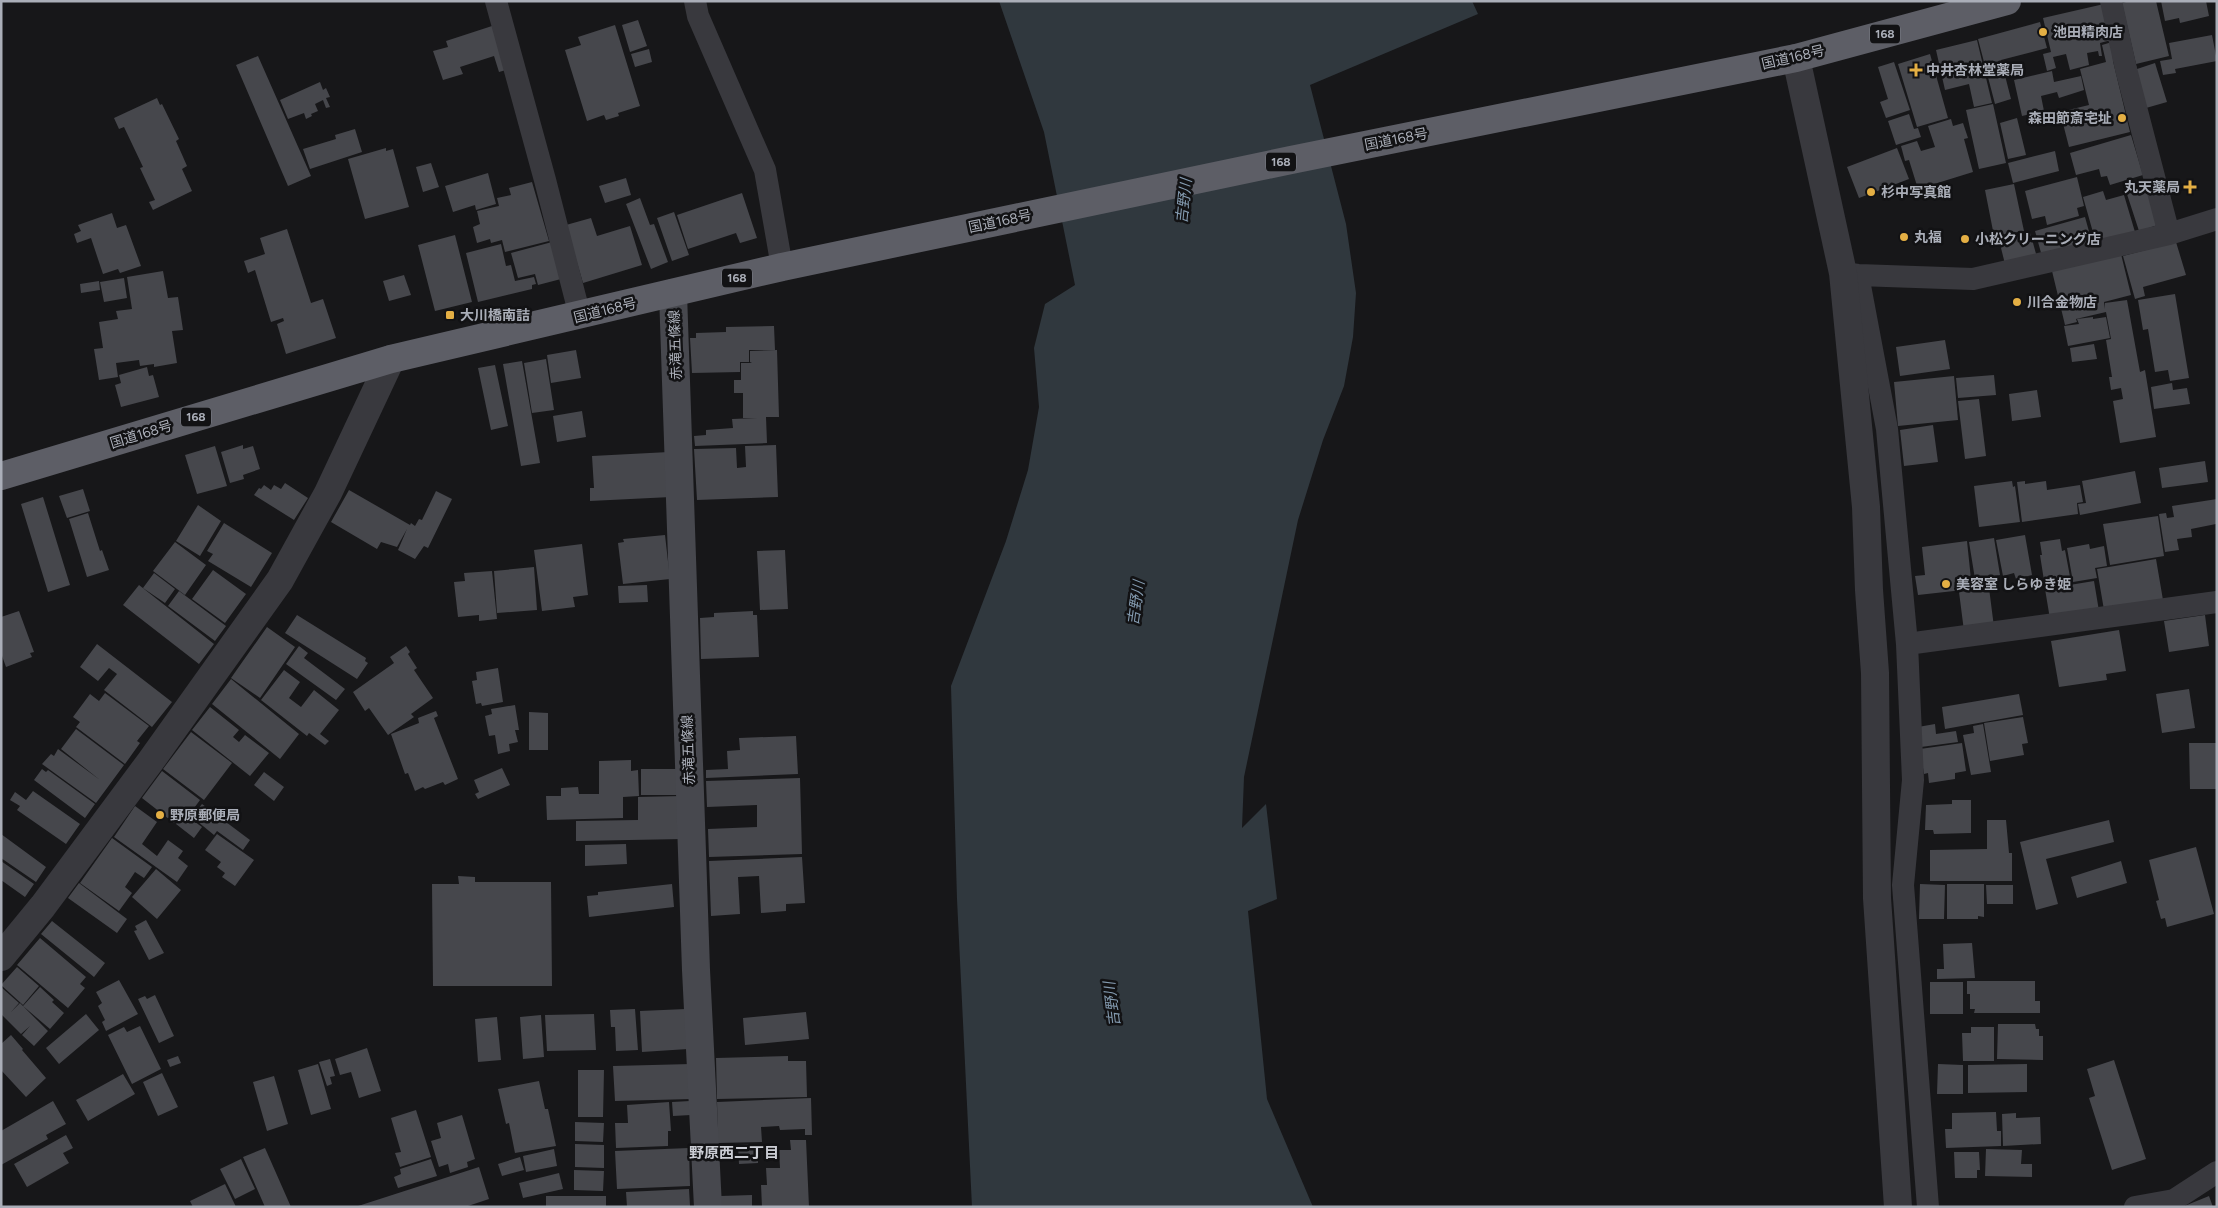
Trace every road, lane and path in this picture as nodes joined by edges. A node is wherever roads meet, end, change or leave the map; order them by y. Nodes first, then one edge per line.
1 (496, 1) edge
2 (2007, 1) edge
3 (2111, 1) edge
4 (694, 6) edge
5 (1796, 58) junction
6 (2217, 219) edge
7 (2169, 234) junction
8 (791, 265) junction
9 (1850, 274) junction
10 (673, 293) junction
11 (580, 316) junction
12 (390, 359) junction
13 (1, 476) edge
14 (2217, 602) edge
15 (1907, 644) junction
16 (1, 957) edge
17 (2217, 1172) edge
18 (708, 1207) edge
19 (1898, 1207) edge
20 (1928, 1207) edge
21 (2135, 1207) edge

1 - 11 street
2 - 5 highway, 国道168号 / 168
3 - 7 street
4 - 8 street
5 - 8 highway, 国道168号 / 168
5 - 9 street
6 - 7 street
7 - 9 street
8 - 10 highway, 国道168号 / 168
9 - 15 street
9 - 19 street
10 - 11 highway, 国道168号 / 168
10 - 18 main road, 赤滝五條線
11 - 12 highway, 国道168号 / 168
12 - 13 highway, 国道168号 / 168
12 - 16 street
14 - 15 street
15 - 20 street
17 - 21 street

